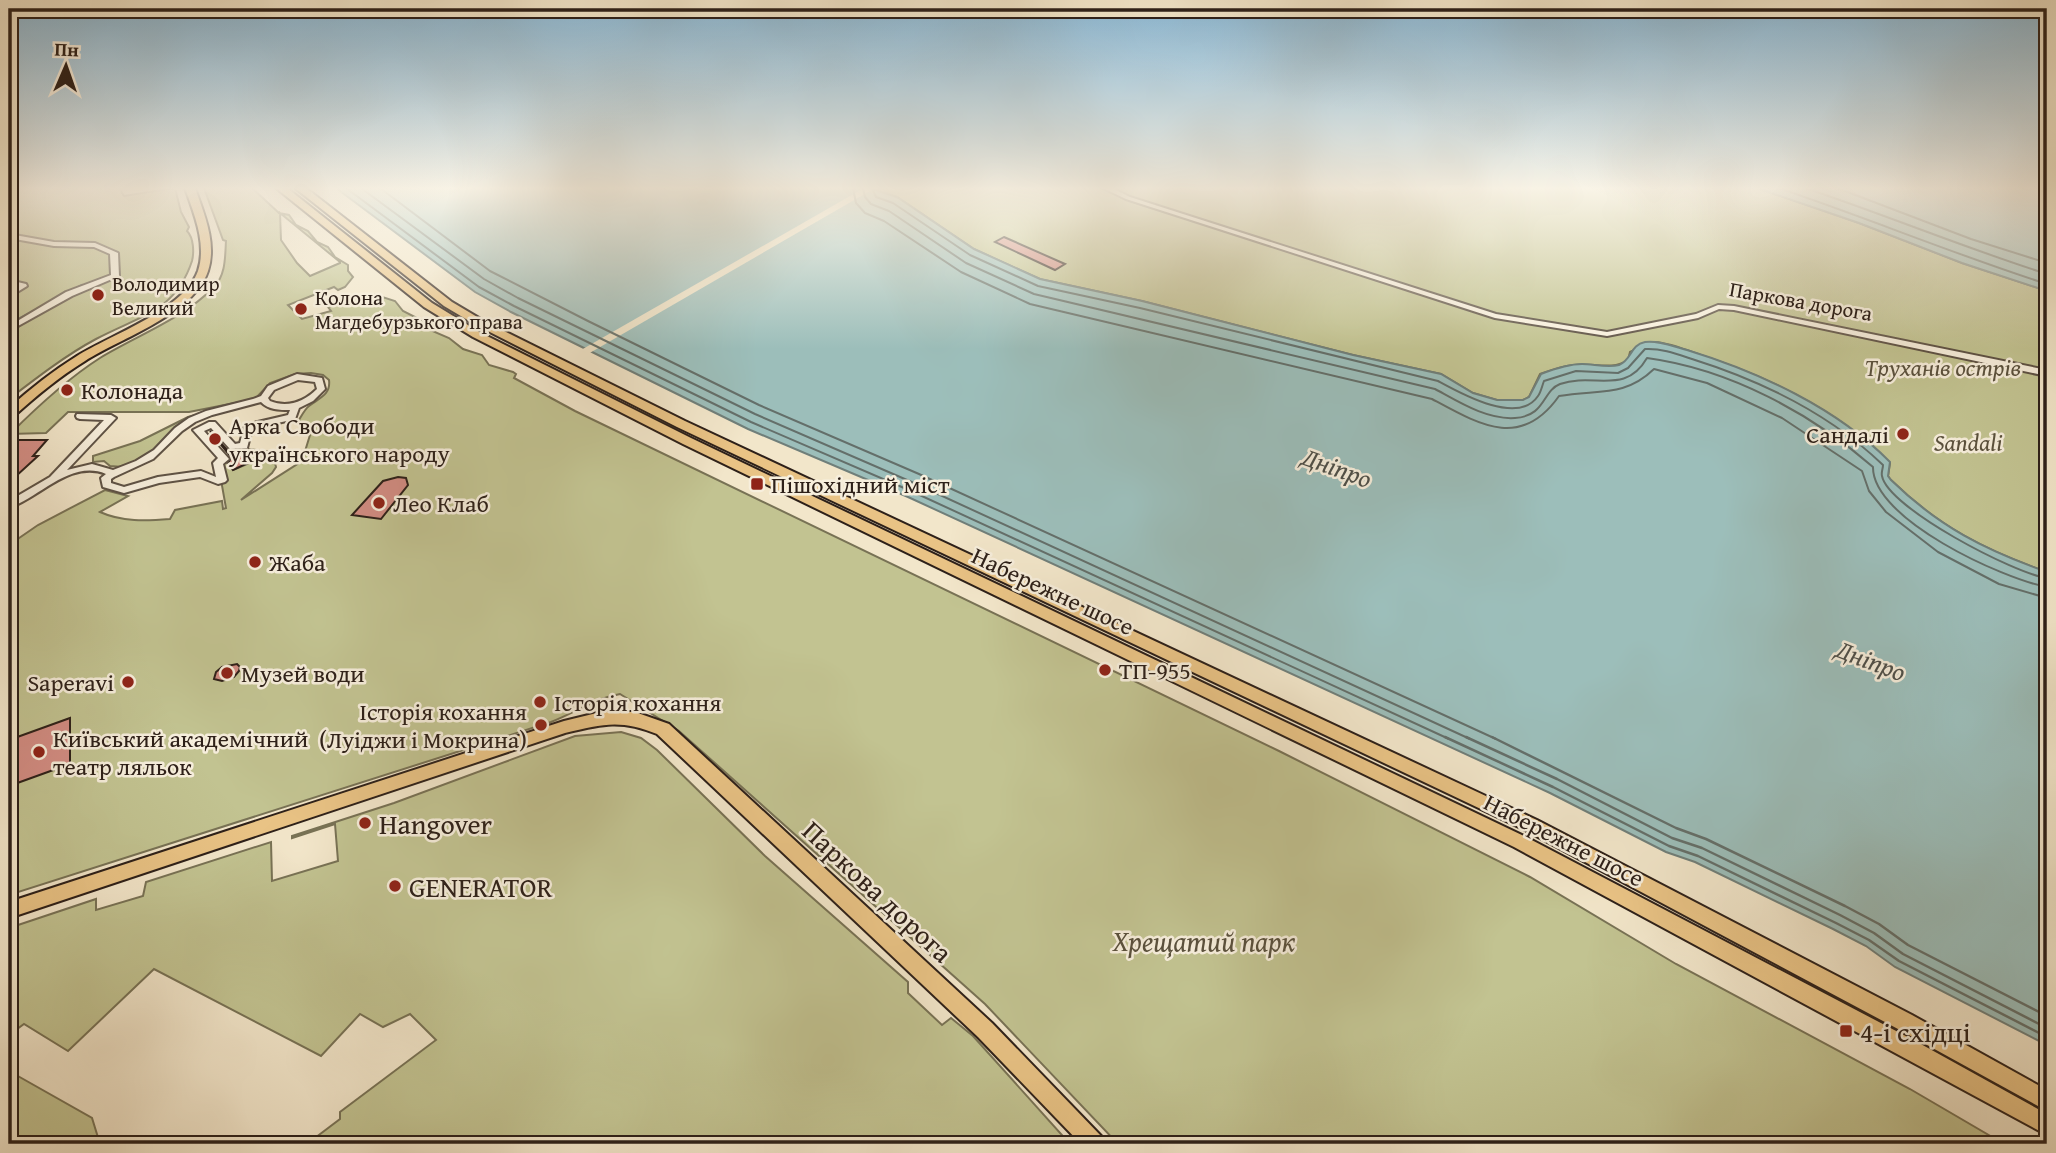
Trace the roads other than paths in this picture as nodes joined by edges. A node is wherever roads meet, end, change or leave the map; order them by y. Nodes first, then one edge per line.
1 (42, 242) edge
2 (206, 242) edge
3 (349, 242) edge
4 (369, 242) edge
5 (1264, 242) edge
6 (9, 282) edge
7 (9, 295) edge
8 (9, 328) edge
9 (2047, 373) edge
10 (269, 405) junction
11 (295, 406) junction
12 (9, 415) edge
13 (80, 416) dead end
14 (112, 473) junction
15 (53, 479) junction
16 (9, 505) edge
17 (9, 910) edge
18 (2047, 1101) edge
19 (2047, 1125) edge
20 (1095, 1144) edge

1 - 8 street
2 - 12 main road
3 - 19 main road, Набережне шосе
4 - 18 main road, Набережне шосе
5 - 9 street, Паркова дорога
6 - 7 street
10 - 11 street
10 - 11 street
10 - 14 street
11 - 14 street
13 - 15 street
14 - 15 street
15 - 16 street
17 - 20 main road, Паркова дорога

